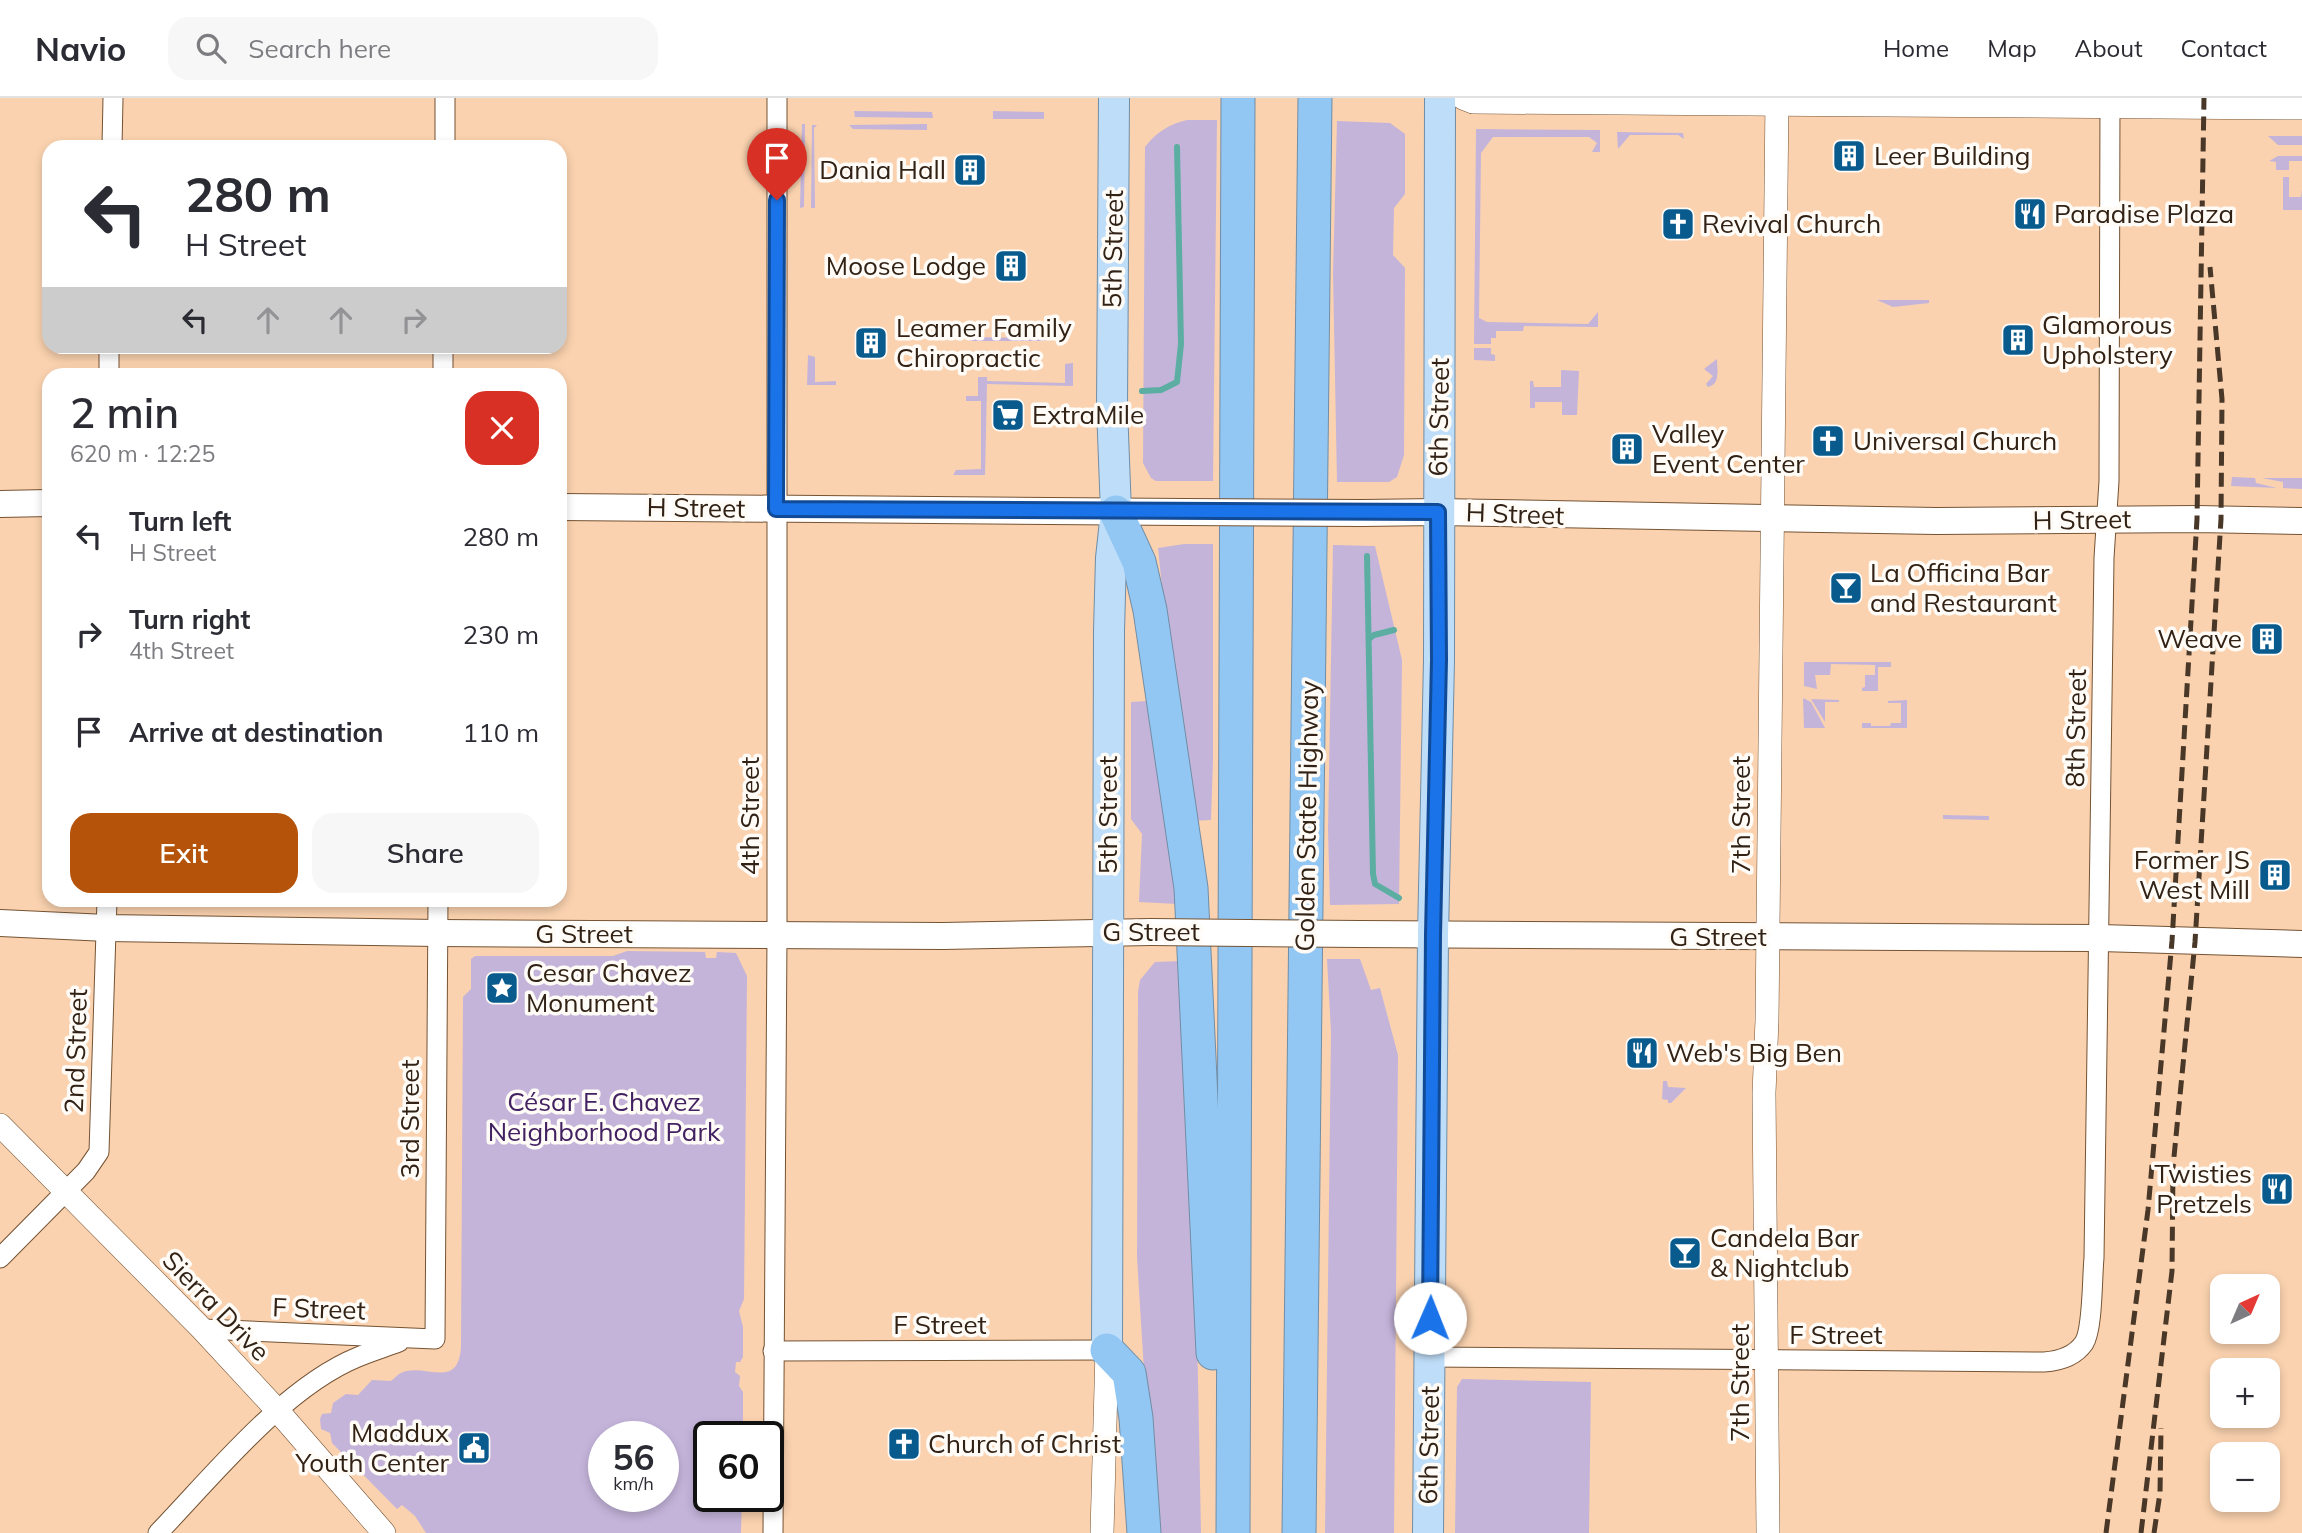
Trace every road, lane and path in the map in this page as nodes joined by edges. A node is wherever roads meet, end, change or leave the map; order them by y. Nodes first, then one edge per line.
1 (113, 98) edge
2 (445, 98) edge
3 (777, 98) edge
4 (1114, 98) edge
5 (1238, 98) edge
6 (1315, 98) edge
7 (1440, 98) edge
8 (1463, 98) edge
9 (1777, 101) edge
10 (2109, 103) edge
11 (2302, 108) edge
12 (112, 140) edge
13 (445, 140) edge
14 (42, 503) edge
15 (0, 504) edge
16 (567, 507) edge
17 (776, 509) junction
18 (1116, 512) junction
19 (1438, 512) junction
20 (1772, 518) junction
21 (2106, 520) junction
22 (2302, 521) edge
23 (107, 907) edge
24 (438, 907) edge
25 (0, 923) edge
26 (107, 928) junction
27 (1107, 931) junction
28 (438, 933) junction
29 (777, 935) junction
30 (1433, 935) junction
31 (1768, 937) junction
32 (2099, 938) junction
33 (2302, 944) edge
34 (0, 1125) edge
35 (65, 1191) junction
36 (0, 1258) edge
37 (202, 1329) junction
38 (410, 1339) junction
39 (435, 1339) joint
40 (1107, 1350) junction
41 (773, 1351) junction
42 (2072, 1353) joint
43 (1430, 1357) junction
44 (1768, 1360) junction
45 (277, 1410) junction
46 (1233, 1525) edge
47 (158, 1533) edge
48 (384, 1533) edge
49 (772, 1533) edge
50 (1102, 1533) edge
51 (1144, 1533) edge
52 (1298, 1533) edge
53 (1428, 1533) edge
54 (1768, 1533) edge

1 - 12 street
2 - 13 street
3 - 17 street, 4th Street
4 - 18 main road, 5th Street
5 - 46 highway
6 - 52 highway, Golden State Highway
7 - 19 main road, 6th Street
8 - 9 street
9 - 10 street
9 - 20 street, 7th Street
10 - 11 street
10 - 21 street, 8th Street
14 - 15 main road
16 - 17 main road, H Street
17 - 18 main road, H Street
17 - 29 street, 4th Street
18 - 19 main road, H Street, bridge
18 - 27 main road, 5th Street
18 - 46 highway
19 - 20 main road, H Street
19 - 30 main road, 6th Street
20 - 21 main road, H Street
20 - 31 street, 7th Street
21 - 22 main road, H Street
21 - 32 street, 8th Street
23 - 26 street, 2nd Street
24 - 28 street, 3rd Street
25 - 26 main road, G Street
26 - 28 main road, G Street
26 - 35 street, 2nd Street
27 - 29 main road, G Street
27 - 30 main road, G Street, bridge
27 - 40 main road, 5th Street
28 - 29 main road, G Street
28 - 39 street, 3rd Street
29 - 41 street, 4th Street
30 - 31 main road, G Street
30 - 43 main road, 6th Street
31 - 32 main road, G Street
31 - 44 street, 7th Street
32 - 33 main road, G Street
32 - 42 street, 8th Street
34 - 35 street, Sierra Drive
35 - 36 street, 2nd Street
35 - 37 street, Sierra Drive
37 - 38 street, F Street
37 - 45 street, Sierra Drive
38 - 39 street, F Street
38 - 45 street
40 - 41 street, F Street
40 - 50 street, 5th Street
40 - 51 highway
41 - 49 street, 4th Street
42 - 44 street, F Street
43 - 44 street, F Street
43 - 53 main road, 6th Street
44 - 54 street, 7th Street
45 - 47 street
45 - 48 street, Sierra Drive

